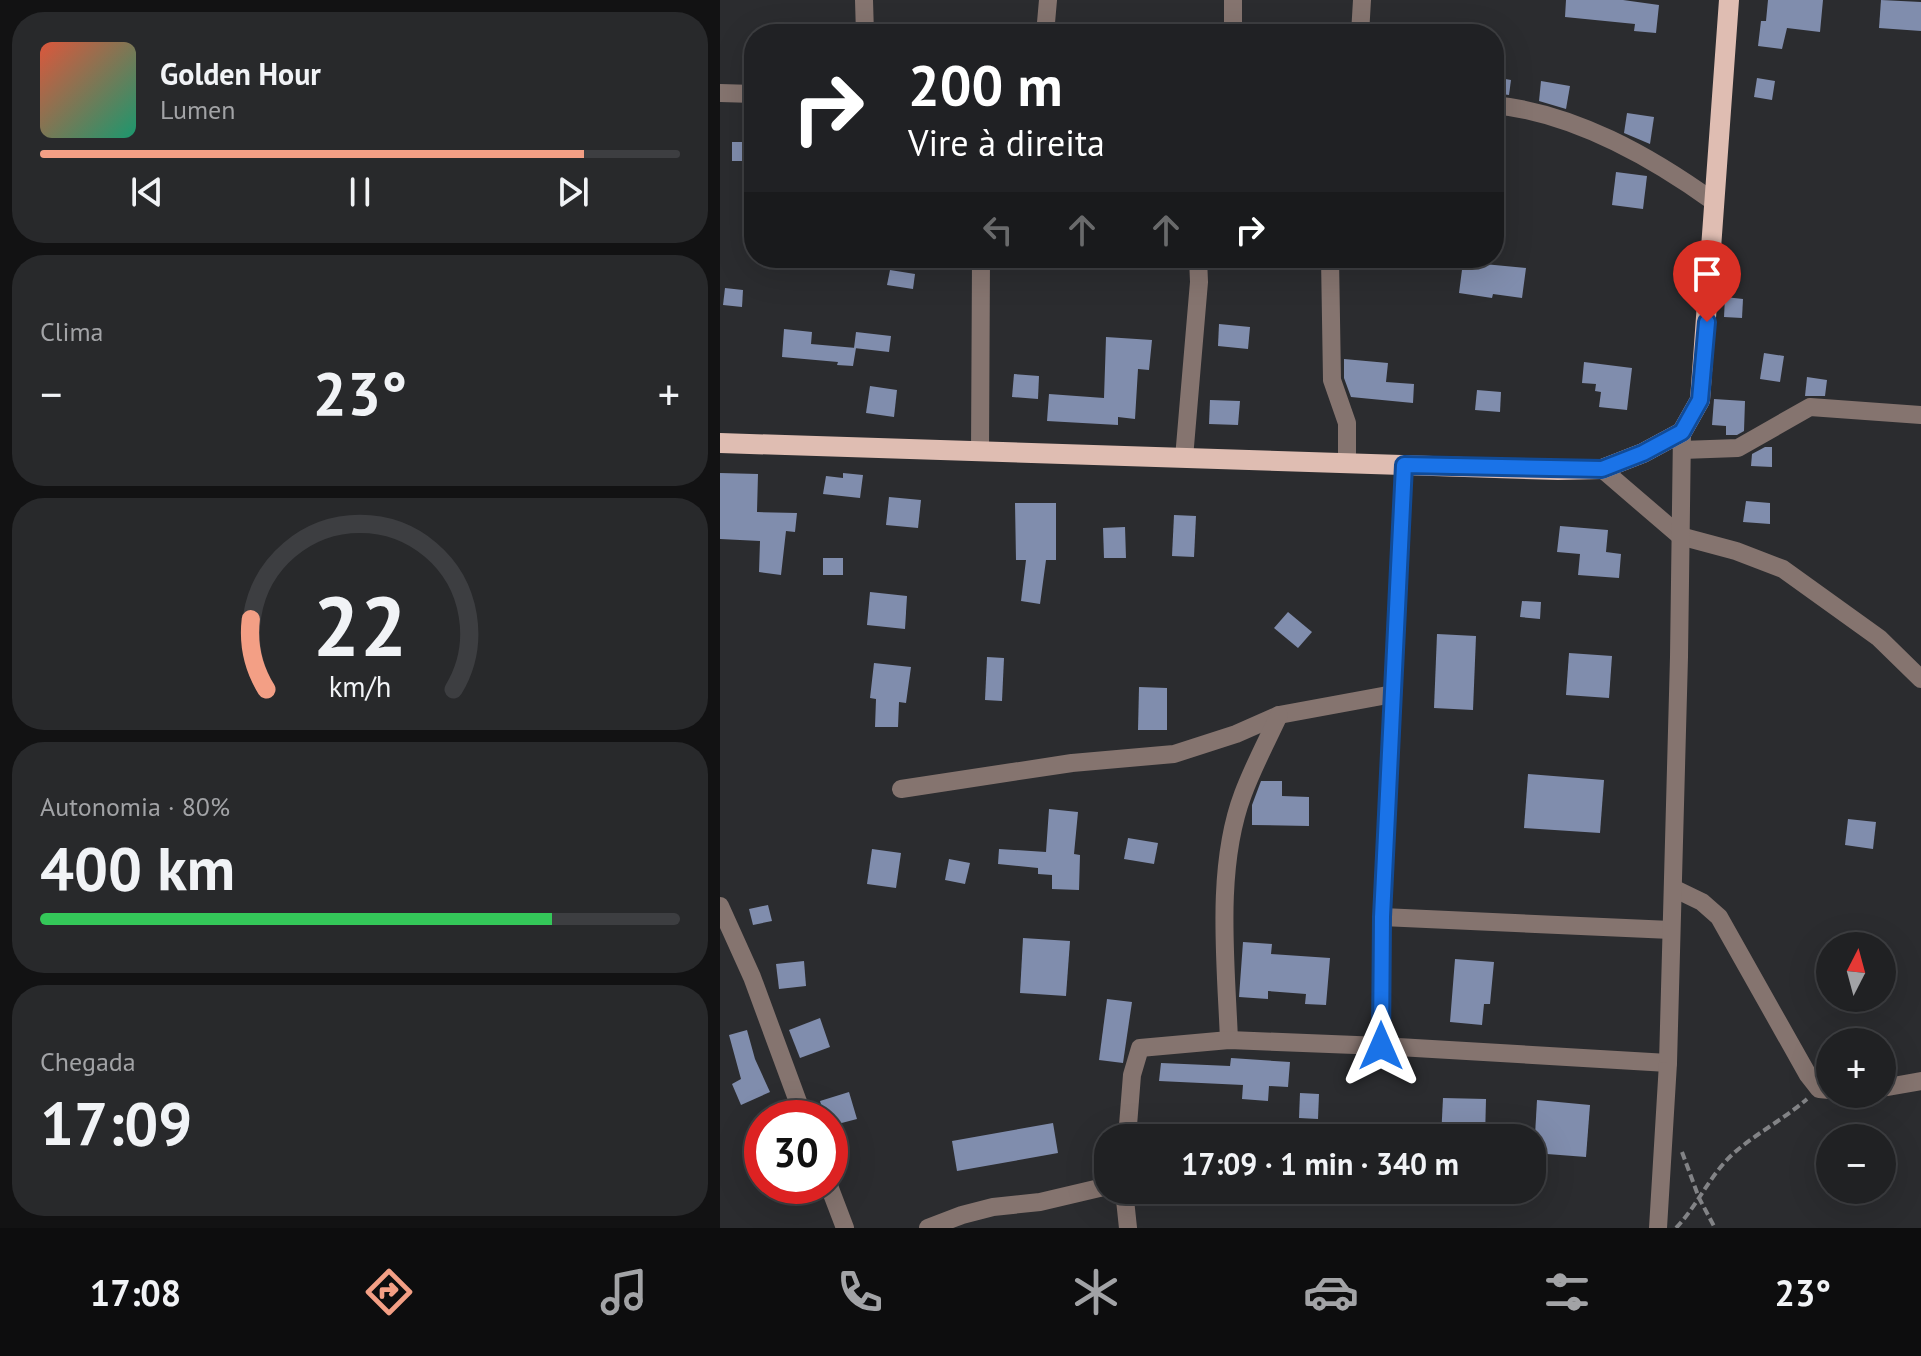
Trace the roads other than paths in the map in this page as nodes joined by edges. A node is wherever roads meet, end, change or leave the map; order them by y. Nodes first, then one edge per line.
1 (864, 0) edge
2 (1048, 0) edge
3 (1233, 0) edge
4 (1362, 0) edge
5 (1729, 0) edge
6 (865, 24) edge
7 (1046, 24) edge
8 (1233, 24) edge
9 (1361, 24) edge
10 (720, 93) edge
11 (744, 94) edge
12 (1504, 107) edge
13 (1714, 202) junction
14 (981, 268) edge
15 (1198, 268) edge
16 (1330, 268) edge
17 (1921, 415) edge
18 (1682, 441) junction
19 (720, 443) edge
20 (980, 452) junction
21 (1184, 458) junction
22 (1347, 463) junction
23 (1404, 465) junction
24 (1602, 469) junction
25 (1680, 536) junction
26 (1921, 679) edge
27 (1393, 694) junction
28 (1279, 715) junction
29 (901, 789) dead end
30 (1673, 888) junction
31 (720, 906) edge
32 (1382, 917) junction
33 (1671, 930) junction
34 (1229, 1040) junction
35 (1381, 1046) junction
36 (1668, 1063) junction
37 (1816, 1079) edge
38 (1921, 1081) edge
39 (1896, 1085) edge
40 (797, 1100) edge
41 (1128, 1124) edge
42 (1094, 1189) edge
43 (836, 1204) edge
44 (1125, 1204) edge
45 (845, 1228) edge
46 (928, 1228) edge
47 (1128, 1228) edge
48 (1658, 1228) edge

1 - 6 street
2 - 7 street
3 - 8 street
4 - 9 street
5 - 13 main road
10 - 11 street
12 - 13 street
13 - 18 main road
14 - 20 street
15 - 21 street
16 - 22 street
17 - 18 street
18 - 24 main road
18 - 25 street
19 - 20 main road
20 - 21 main road
21 - 22 main road
22 - 23 main road
23 - 24 main road
23 - 27 street
24 - 25 street
25 - 26 street
25 - 30 street
27 - 28 street
27 - 32 street
28 - 29 street
28 - 34 street
30 - 33 street
30 - 37 street
31 - 40 street
32 - 33 street
32 - 35 street
33 - 36 street
34 - 35 street
34 - 41 street
35 - 36 street
36 - 48 street
38 - 39 street
42 - 46 street
43 - 45 street
44 - 47 street

